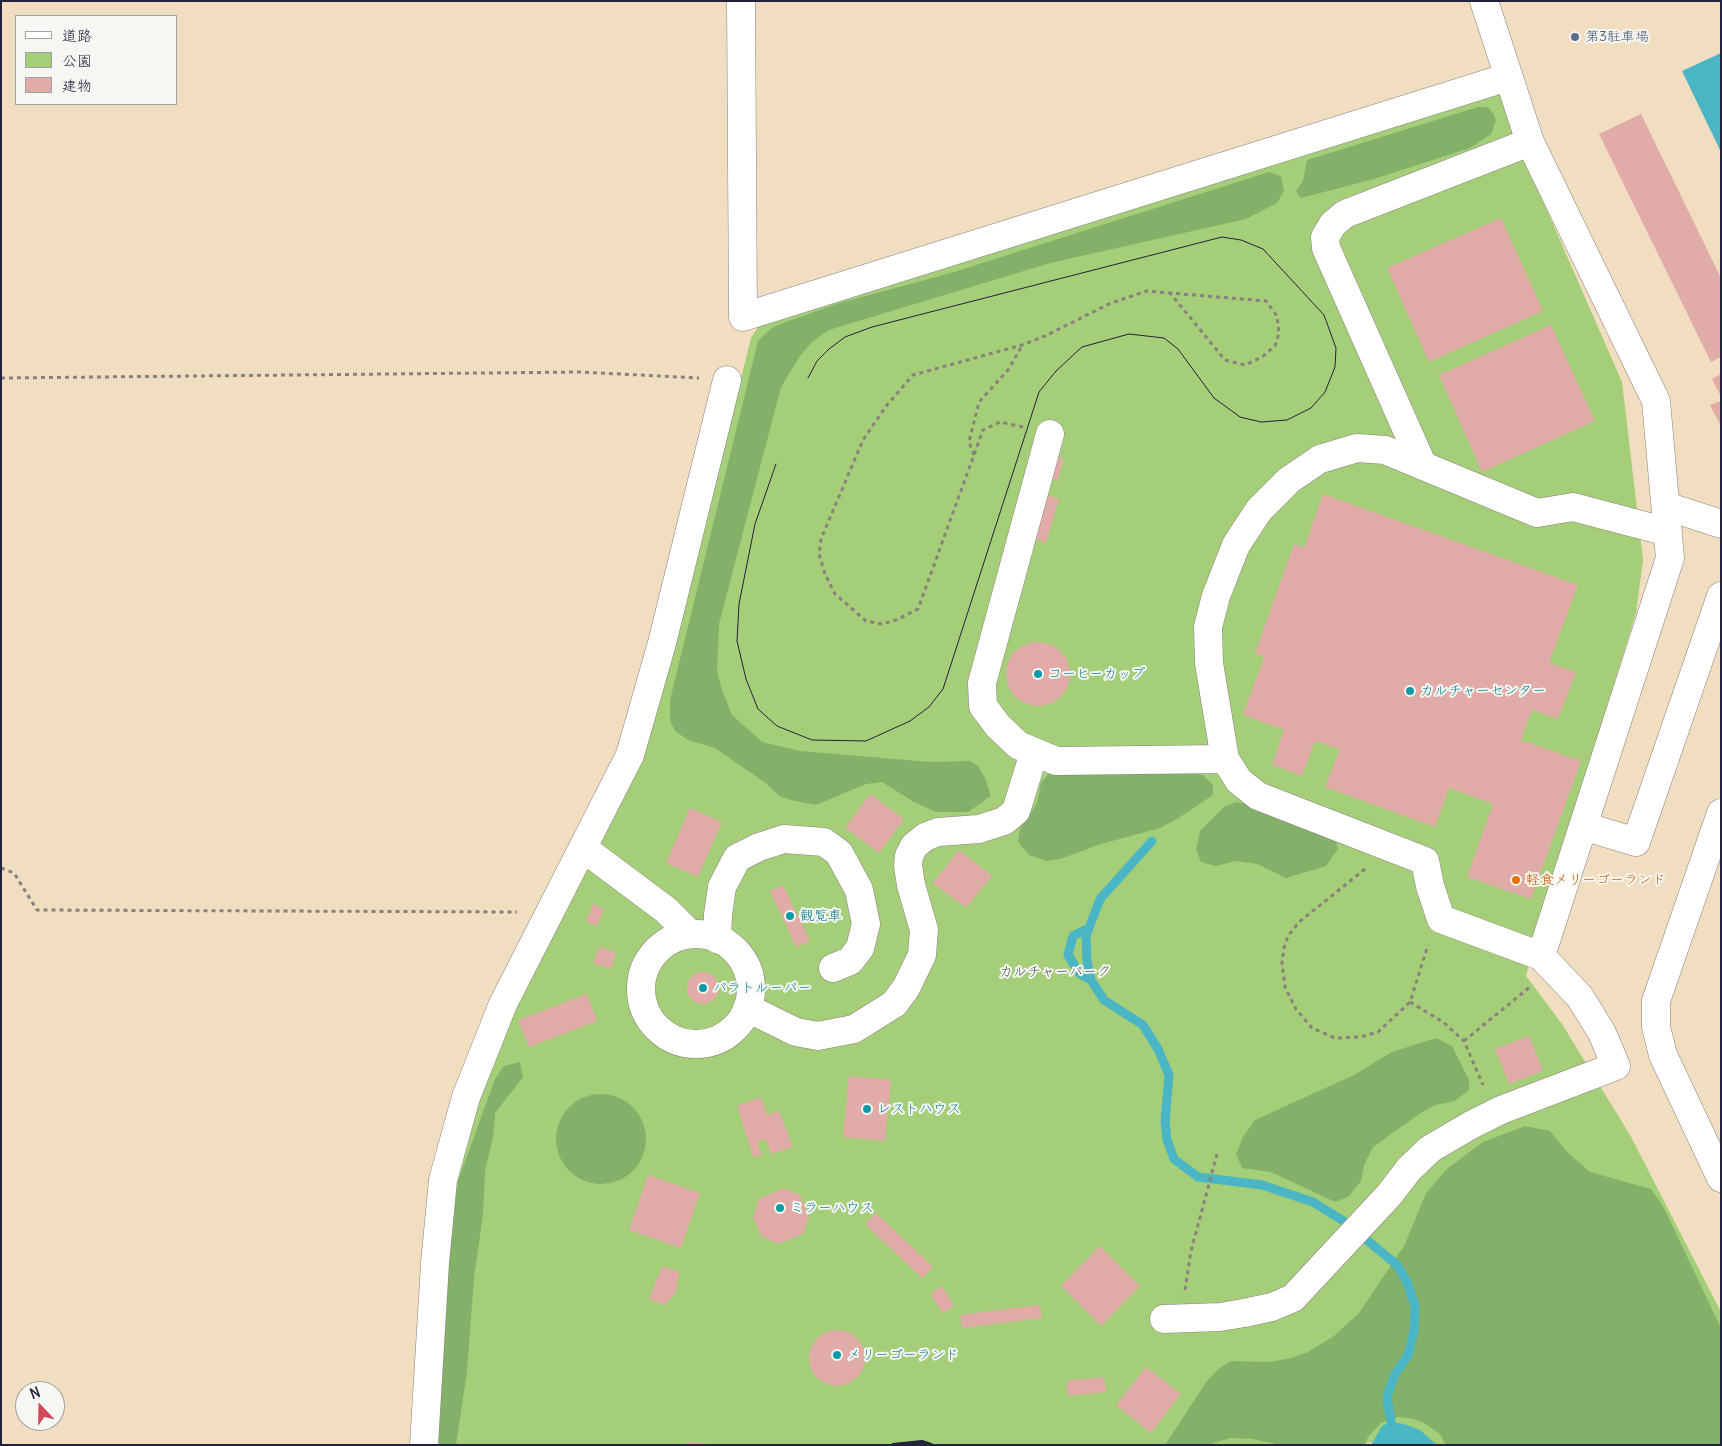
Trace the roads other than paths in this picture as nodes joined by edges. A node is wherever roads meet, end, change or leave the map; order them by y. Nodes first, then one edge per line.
1 (741, 1) edge
2 (1484, 1) edge
3 (1508, 77) junction
4 (1530, 142) junction
5 (727, 380) road end
6 (1050, 434) road end
7 (1423, 466) junction
8 (1667, 519) junction
9 (1721, 524) edge
10 (1721, 596) edge
11 (1034, 753) junction
12 (1225, 758) junction
13 (1721, 813) edge
14 (1583, 826) junction
15 (583, 848) junction
16 (690, 934) junction
17 (717, 939) junction
18 (1547, 963) junction
19 (833, 968) dead end
20 (746, 1008) junction
21 (1721, 1178) edge
22 (1172, 1319) road end
23 (424, 1445) edge

1 - 3 street
2 - 3 street
3 - 4 street
4 - 7 street
4 - 8 street
5 - 15 street
6 - 11 street
7 - 8 street
7 - 12 street
8 - 9 street
8 - 14 street
10 - 14 street
11 - 12 street
11 - 20 street
12 - 18 street
13 - 21 street
14 - 18 street
15 - 16 street
15 - 23 street
16 - 17 street
16 - 20 street
17 - 19 street
17 - 20 street
18 - 22 street

